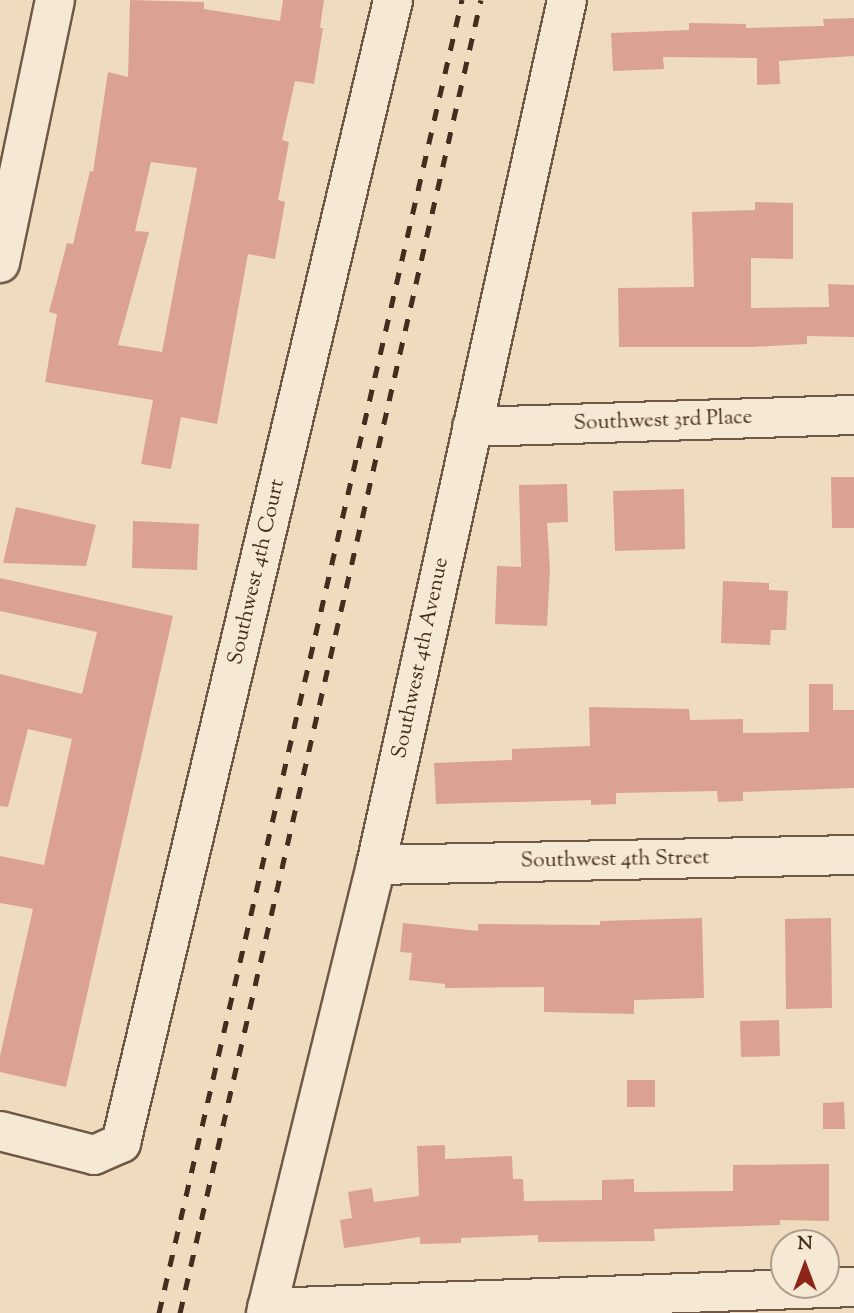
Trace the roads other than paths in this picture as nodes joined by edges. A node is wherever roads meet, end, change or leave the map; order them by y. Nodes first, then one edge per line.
1 (55, 0) edge
2 (393, 0) edge
3 (567, 0) edge
4 (0, 263) edge
5 (854, 415) edge
6 (472, 427) junction
7 (854, 855) edge
8 (376, 865) junction
9 (0, 1130) edge
10 (854, 1287) edge
11 (266, 1310) edge

1 - 4 street
2 - 9 street, Southwest 4th Court
3 - 6 street, Southwest 4th Avenue
5 - 6 street, Southwest 3rd Place
6 - 8 street, Southwest 4th Avenue
7 - 8 street, Southwest 4th Street
8 - 11 street, Southwest 4th Avenue
10 - 11 street

